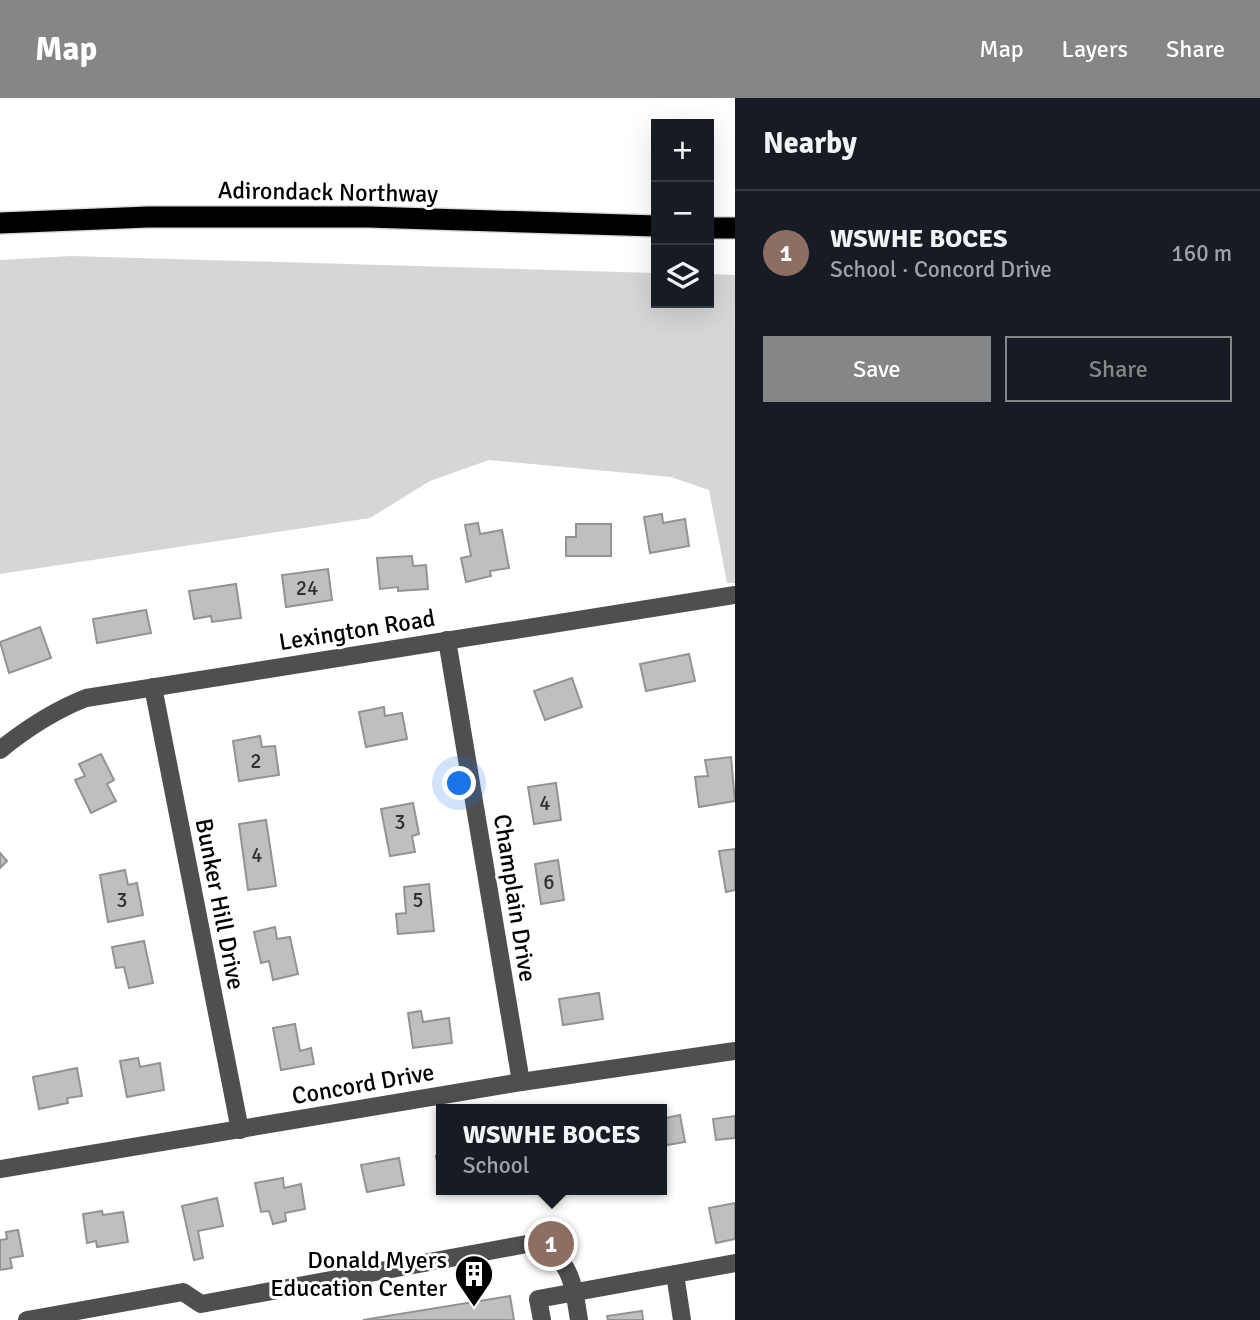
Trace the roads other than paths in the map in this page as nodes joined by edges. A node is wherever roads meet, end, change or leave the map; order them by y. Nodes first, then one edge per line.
1 (0, 223) edge
2 (651, 226) edge
3 (714, 228) edge
4 (735, 228) edge
5 (735, 595) edge
6 (447, 640) junction
7 (153, 687) junction
8 (0, 750) edge
9 (735, 1051) edge
10 (521, 1082) junction
11 (240, 1130) junction
12 (0, 1169) edge
13 (735, 1263) edge
14 (675, 1274) junction
15 (574, 1293) junction
16 (27, 1320) edge
17 (542, 1320) edge
18 (579, 1320) edge
19 (682, 1320) edge

1 - 2 highway, Adirondack Northway
3 - 4 highway
5 - 6 street, Lexington Road
6 - 7 street, Lexington Road
6 - 10 street, Champlain Drive
7 - 8 street, Lexington Road
7 - 11 street, Bunker Hill Drive
9 - 10 street, Concord Drive
10 - 11 street, Concord Drive
11 - 12 street, Concord Drive
13 - 14 street
14 - 15 street
14 - 19 street
15 - 16 street
15 - 17 street
15 - 18 street

